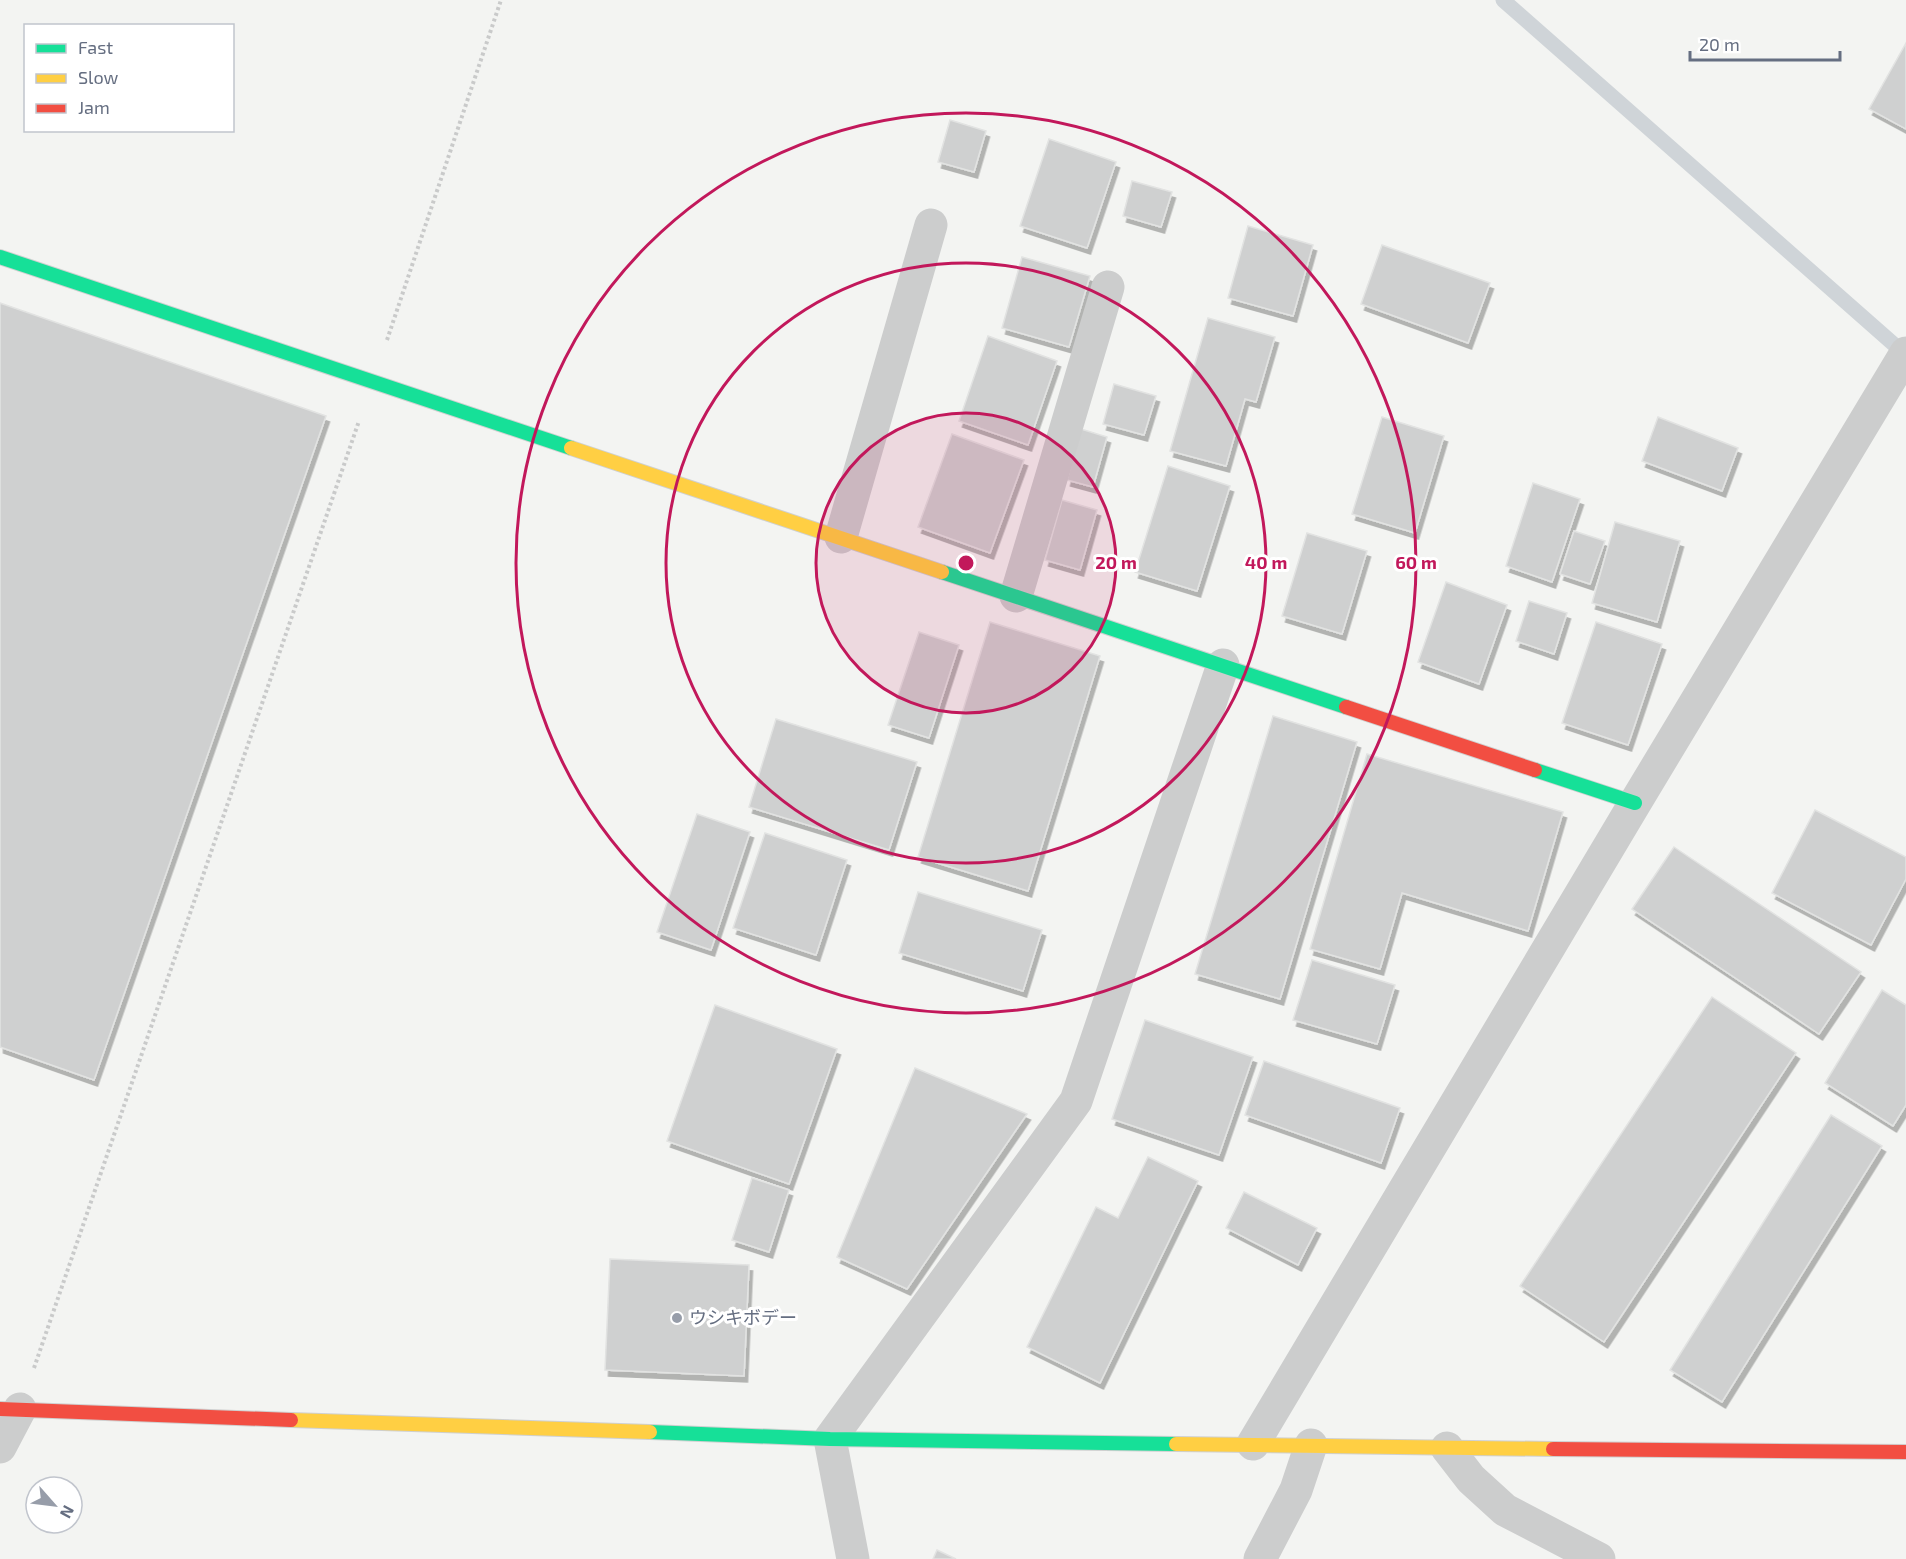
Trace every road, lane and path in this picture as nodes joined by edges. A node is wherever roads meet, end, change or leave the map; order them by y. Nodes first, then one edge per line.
1 (501, 0) edge
2 (931, 225) dead end
3 (0, 257) edge
4 (1108, 286) dead end
5 (1906, 353) edge
6 (372, 381) junction
7 (841, 537) junction
8 (1016, 596) junction
9 (1223, 665) junction
10 (1635, 802) junction
11 (10, 1409) edge
12 (830, 1439) junction
13 (1253, 1444) junction
14 (1311, 1445) junction
15 (0, 1447) edge
16 (1447, 1448) junction
17 (1906, 1452) edge
18 (853, 1559) edge
19 (1260, 1559) edge
20 (1599, 1559) edge

1 - 6 path
2 - 7 street
3 - 6 street
4 - 8 street
5 - 10 street
6 - 7 street
6 - 11 path
7 - 8 street
8 - 9 street
9 - 10 street
9 - 12 street
10 - 13 street
11 - 12 street
11 - 15 street
12 - 13 street
12 - 18 street
13 - 14 street
14 - 16 street
14 - 19 street
16 - 17 street
16 - 20 street

